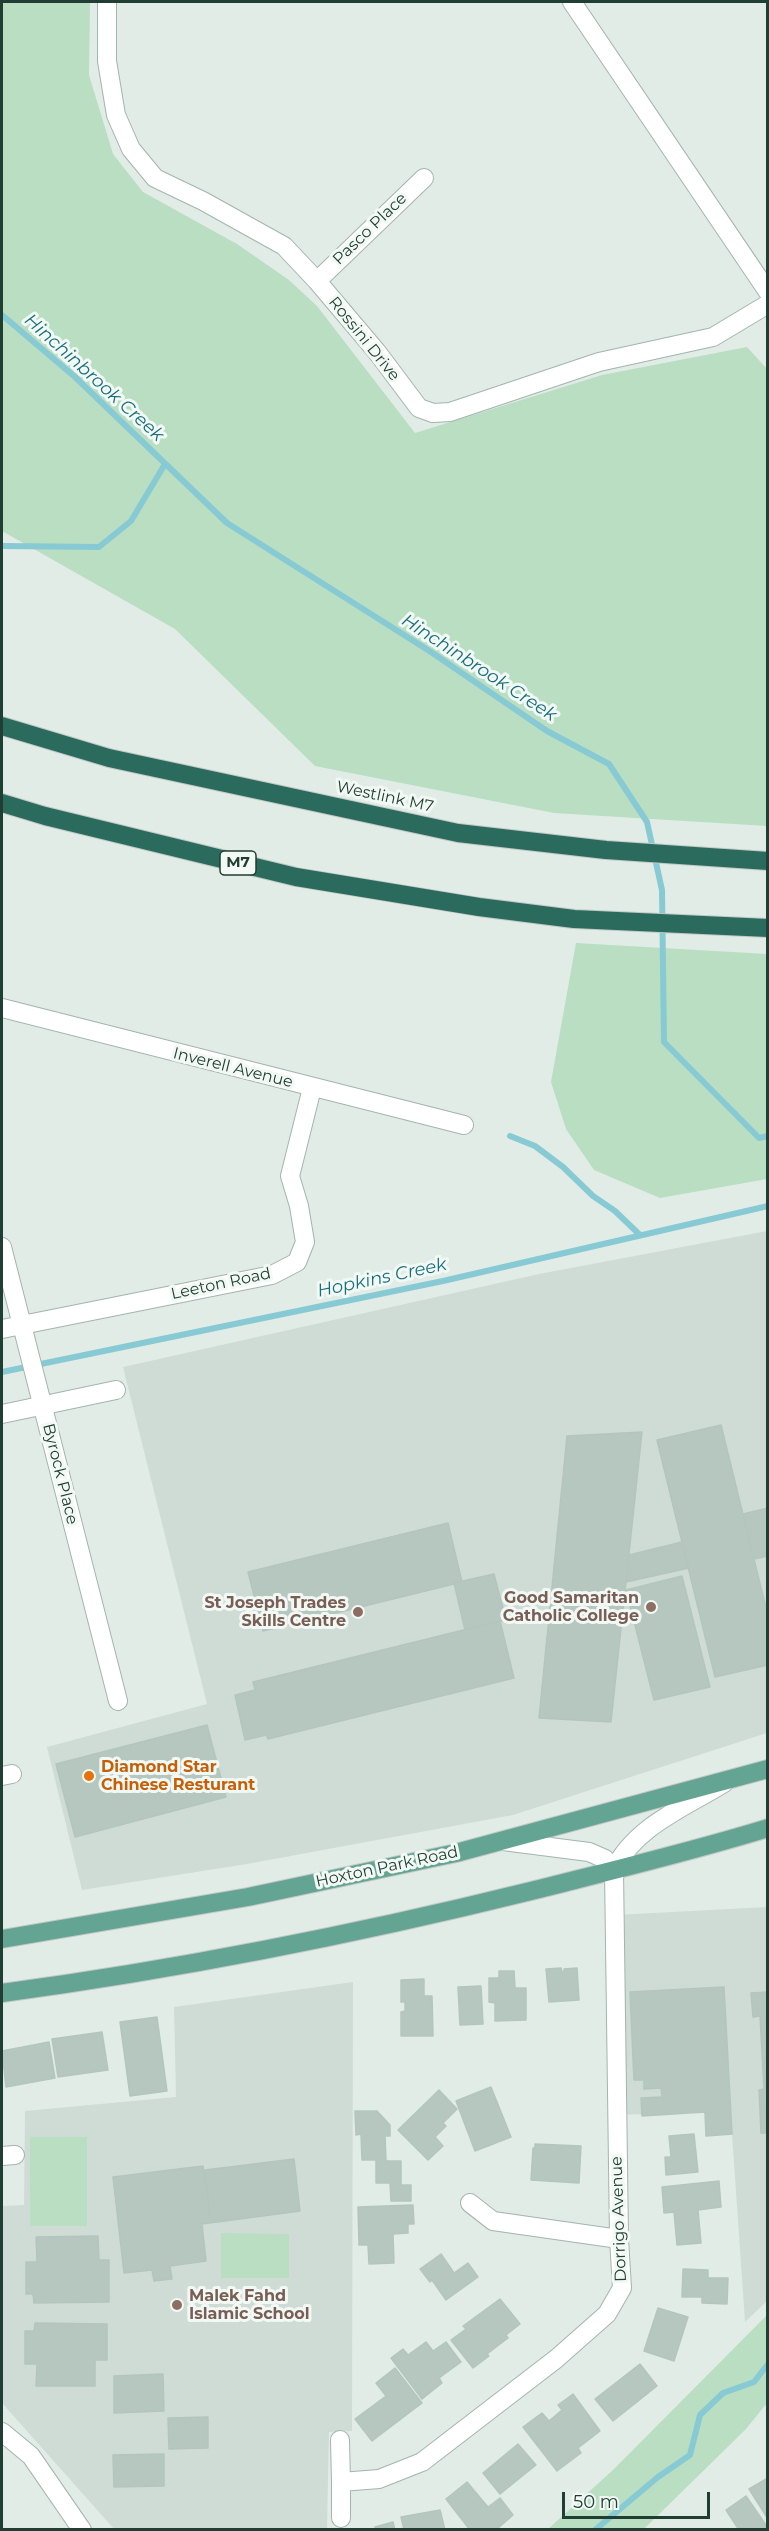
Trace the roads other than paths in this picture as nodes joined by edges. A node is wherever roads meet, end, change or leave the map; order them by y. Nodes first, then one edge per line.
1 (107, 2) edge
2 (572, 2) edge
3 (424, 178) dead end
4 (317, 281) junction
5 (768, 292) edge
6 (768, 304) edge
7 (2, 726) edge
8 (2, 803) edge
9 (768, 861) edge
10 (768, 928) edge
11 (2, 1008) edge
12 (312, 1088) junction
13 (464, 1125) dead end
14 (2, 1247) edge
15 (21, 1325) junction
16 (2, 1329) edge
17 (116, 1390) dead end
18 (42, 1406) junction
19 (2, 1414) edge
20 (118, 1701) dead end
21 (768, 1769) edge
22 (730, 1780) junction
23 (768, 1828) edge
24 (503, 1841) junction
25 (614, 1870) junction
26 (2, 1939) edge
27 (2, 1993) edge
28 (470, 2203) dead end
29 (619, 2239) junction
30 (2, 2432) edge
31 (340, 2440) dead end
32 (341, 2482) junction
33 (341, 2518) dead end
34 (81, 2529) edge

1 - 4 street, Rossini Drive
2 - 5 street
3 - 4 street, Pasco Place
4 - 6 street, Rossini Drive
7 - 9 highway, Westlink M7
8 - 10 highway, M7
11 - 12 street, Inverell Avenue
12 - 13 street, Inverell Avenue
12 - 15 street, Leeton Road
14 - 15 street, Byrock Place
15 - 16 street, Leeton Road
15 - 18 street, Byrock Place
17 - 18 street
18 - 19 street
18 - 20 street, Byrock Place
21 - 22 main road, Hoxton Park Road
22 - 24 main road, Hoxton Park Road
22 - 25 street
23 - 25 main road
24 - 25 street
24 - 26 main road, Hoxton Park Road
25 - 27 main road
25 - 29 street, Dorrigo Avenue
28 - 29 street
29 - 32 street, Dorrigo Avenue
30 - 34 street
31 - 32 street
32 - 33 street

